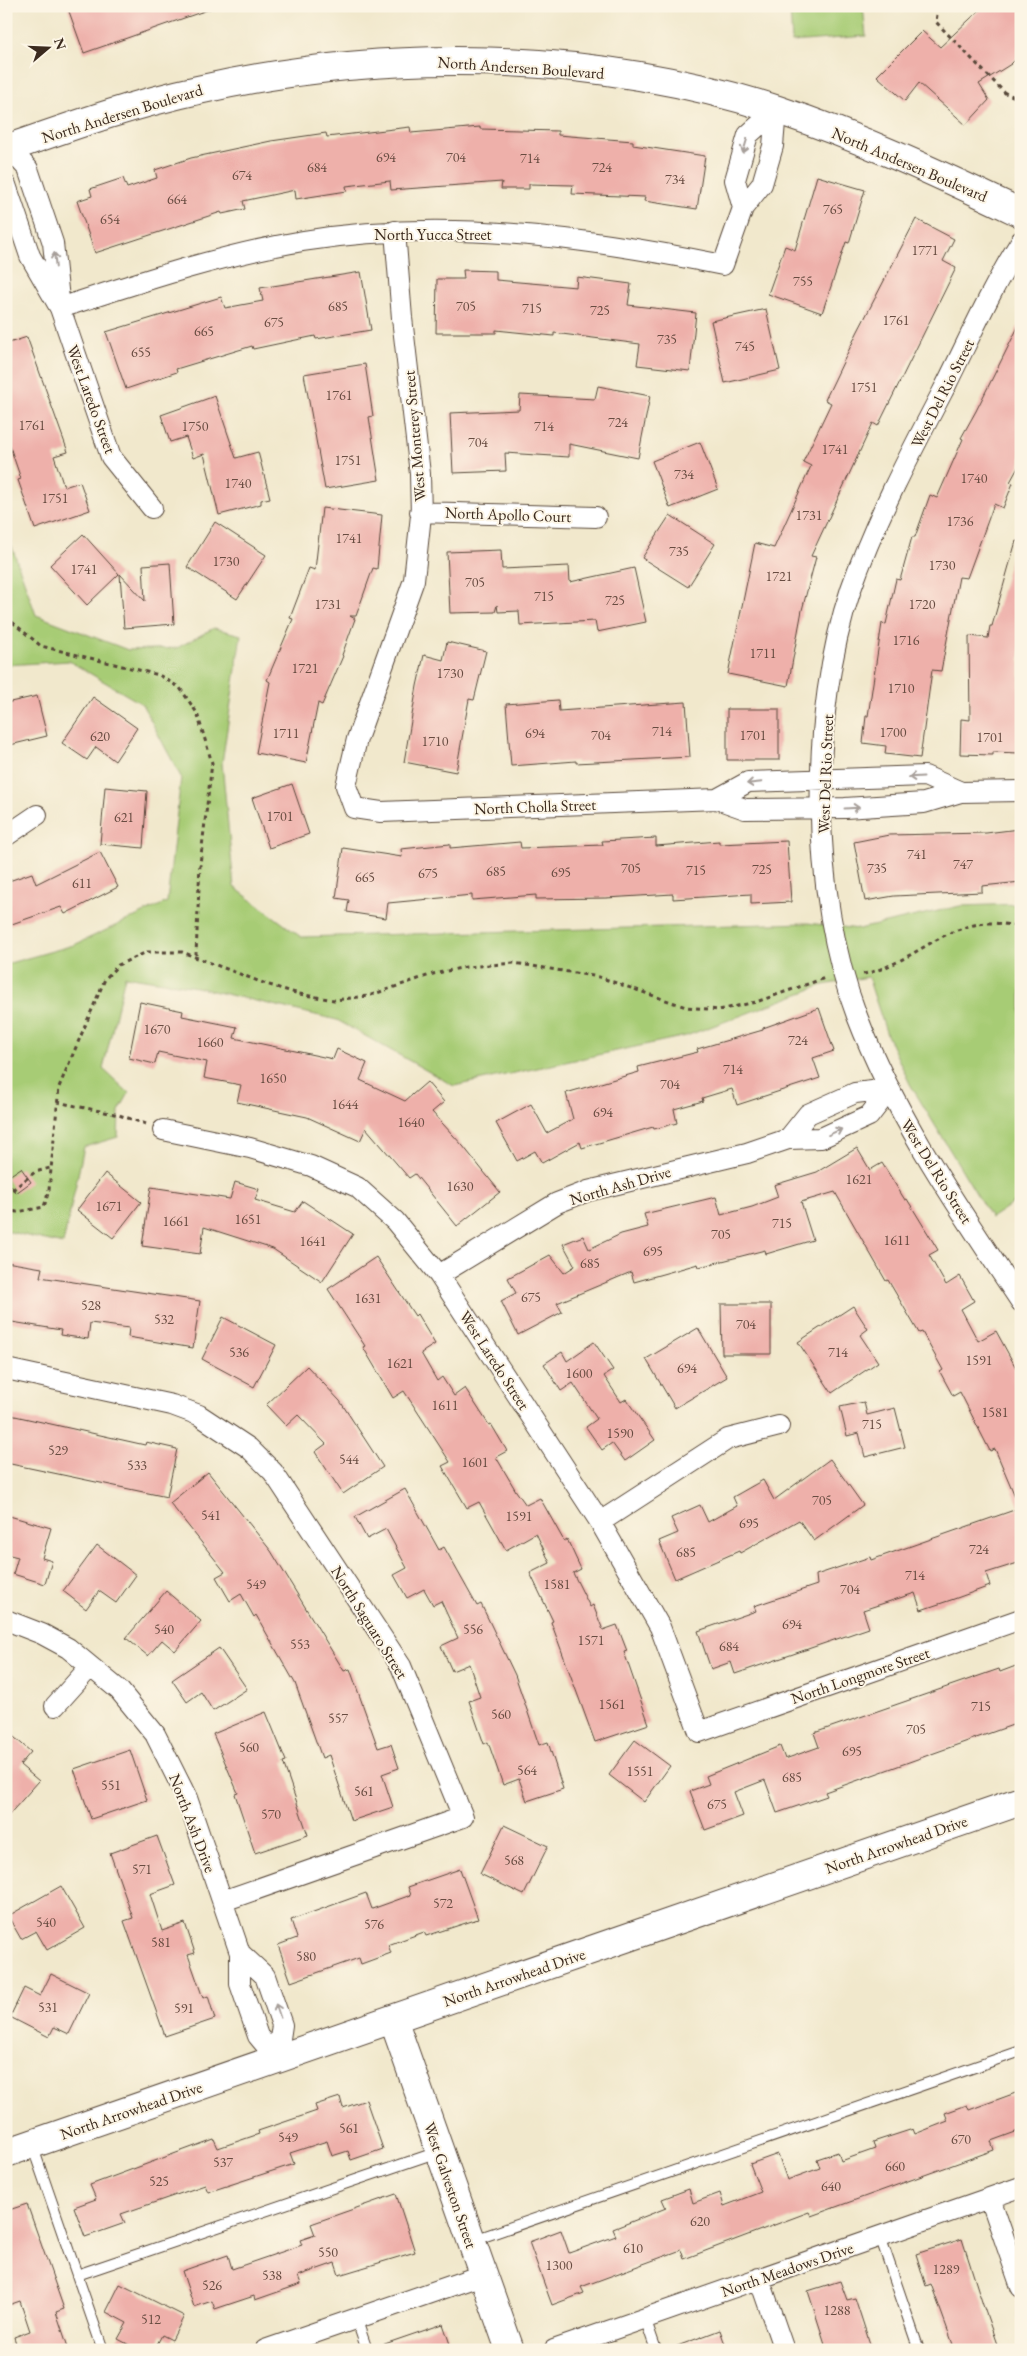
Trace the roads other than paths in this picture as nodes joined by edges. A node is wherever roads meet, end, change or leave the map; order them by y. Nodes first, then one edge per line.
1 (776, 110) junction
2 (7, 154) edge
3 (6, 185) edge
4 (743, 208) junction
5 (1021, 213) edge
6 (396, 231) junction
7 (1021, 241) edge
8 (60, 308) junction
9 (152, 508) dead end
10 (420, 512) junction
11 (596, 517) dead end
12 (822, 781) junction
13 (1021, 791) edge
14 (961, 792) junction
15 (717, 799) junction
16 (354, 808) joint
17 (822, 808) junction
18 (37, 815) dead end
19 (6, 836) edge
20 (890, 1089) junction
21 (163, 1130) road end
22 (788, 1139) junction
23 (439, 1275) junction
24 (1021, 1302) edge
25 (6, 1369) edge
26 (779, 1426) dead end
27 (600, 1522) junction
28 (1021, 1619) edge
29 (6, 1620) edge
30 (90, 1667) junction
31 (55, 1706) dead end
32 (699, 1732) joint
33 (1021, 1801) edge
34 (222, 1901) junction
35 (240, 1953) junction
36 (393, 2019) junction
37 (1021, 2051) edge
38 (277, 2059) junction
39 (32, 2144) junction
40 (439, 2151) junction
41 (6, 2153) edge
42 (1021, 2187) edge
43 (990, 2198) junction
44 (880, 2236) junction
45 (470, 2242) junction
46 (77, 2275) junction
47 (482, 2275) junction
48 (759, 2278) junction
49 (1021, 2287) edge
50 (356, 2318) junction
51 (645, 2318) junction
52 (103, 2350) edge
53 (265, 2350) edge
54 (366, 2350) edge
55 (510, 2350) edge
56 (554, 2350) edge
57 (656, 2350) edge
58 (784, 2350) edge
59 (920, 2350) edge

1 - 2 street, North Andersen Boulevard
1 - 4 street, North Yucca Street
1 -> 4 street
1 - 5 street, North Andersen Boulevard
8 -> 2 street, West Laredo Street
3 - 8 street, West Laredo Street
4 - 6 street, North Yucca Street
6 - 8 street, North Yucca Street
6 - 10 street, West Monterey Street
7 - 12 street, West Del Rio Street
8 - 9 street, West Laredo Street
10 - 11 street, North Apollo Court
10 - 16 street, West Monterey Street
14 -> 12 street, North Cholla Street
12 -> 15 street, North Cholla Street
12 - 17 street, West Del Rio Street
13 - 14 street, North Cholla Street
17 -> 14 street, North Cholla Street
15 - 16 street, North Cholla Street
15 - 17 street, North Cholla Street
17 - 20 street, West Del Rio Street
18 - 19 street
20 - 22 street
22 -> 20 street, North Ash Drive
20 - 24 street, West Del Rio Street
21 - 23 street, West Laredo Street
22 - 23 street, North Ash Drive
23 - 27 street, West Laredo Street
25 - 34 street, North Saguaro Street
26 - 27 street
27 - 32 street, West Laredo Street
28 - 32 street, North Longmore Street
29 - 30 street, North Ash Drive
30 - 31 street
30 - 34 street, North Ash Drive
33 - 36 street, North Arrowhead Drive
34 - 35 street, North Ash Drive
35 - 38 street, North Ash Drive
38 -> 35 street, North Ash Drive
36 - 38 street, North Arrowhead Drive
36 - 40 street, West Galveston Street
37 - 45 lane
38 - 39 street, North Arrowhead Drive
39 - 41 street, North Arrowhead Drive
39 - 46 lane
40 - 45 street, West Galveston Street
40 - 46 lane
42 - 43 street, North Meadows Drive
43 - 44 street, North Meadows Drive
43 - 49 street
44 - 48 street, North Meadows Drive
44 - 59 lane
45 - 47 street, West Galveston Street
46 - 52 lane
47 - 50 street
47 - 55 street, West Galveston Street
48 - 51 street, North Meadows Drive
48 - 58 street
50 - 53 street
50 - 54 lane
51 - 56 street, North Meadows Drive
51 - 57 lane

